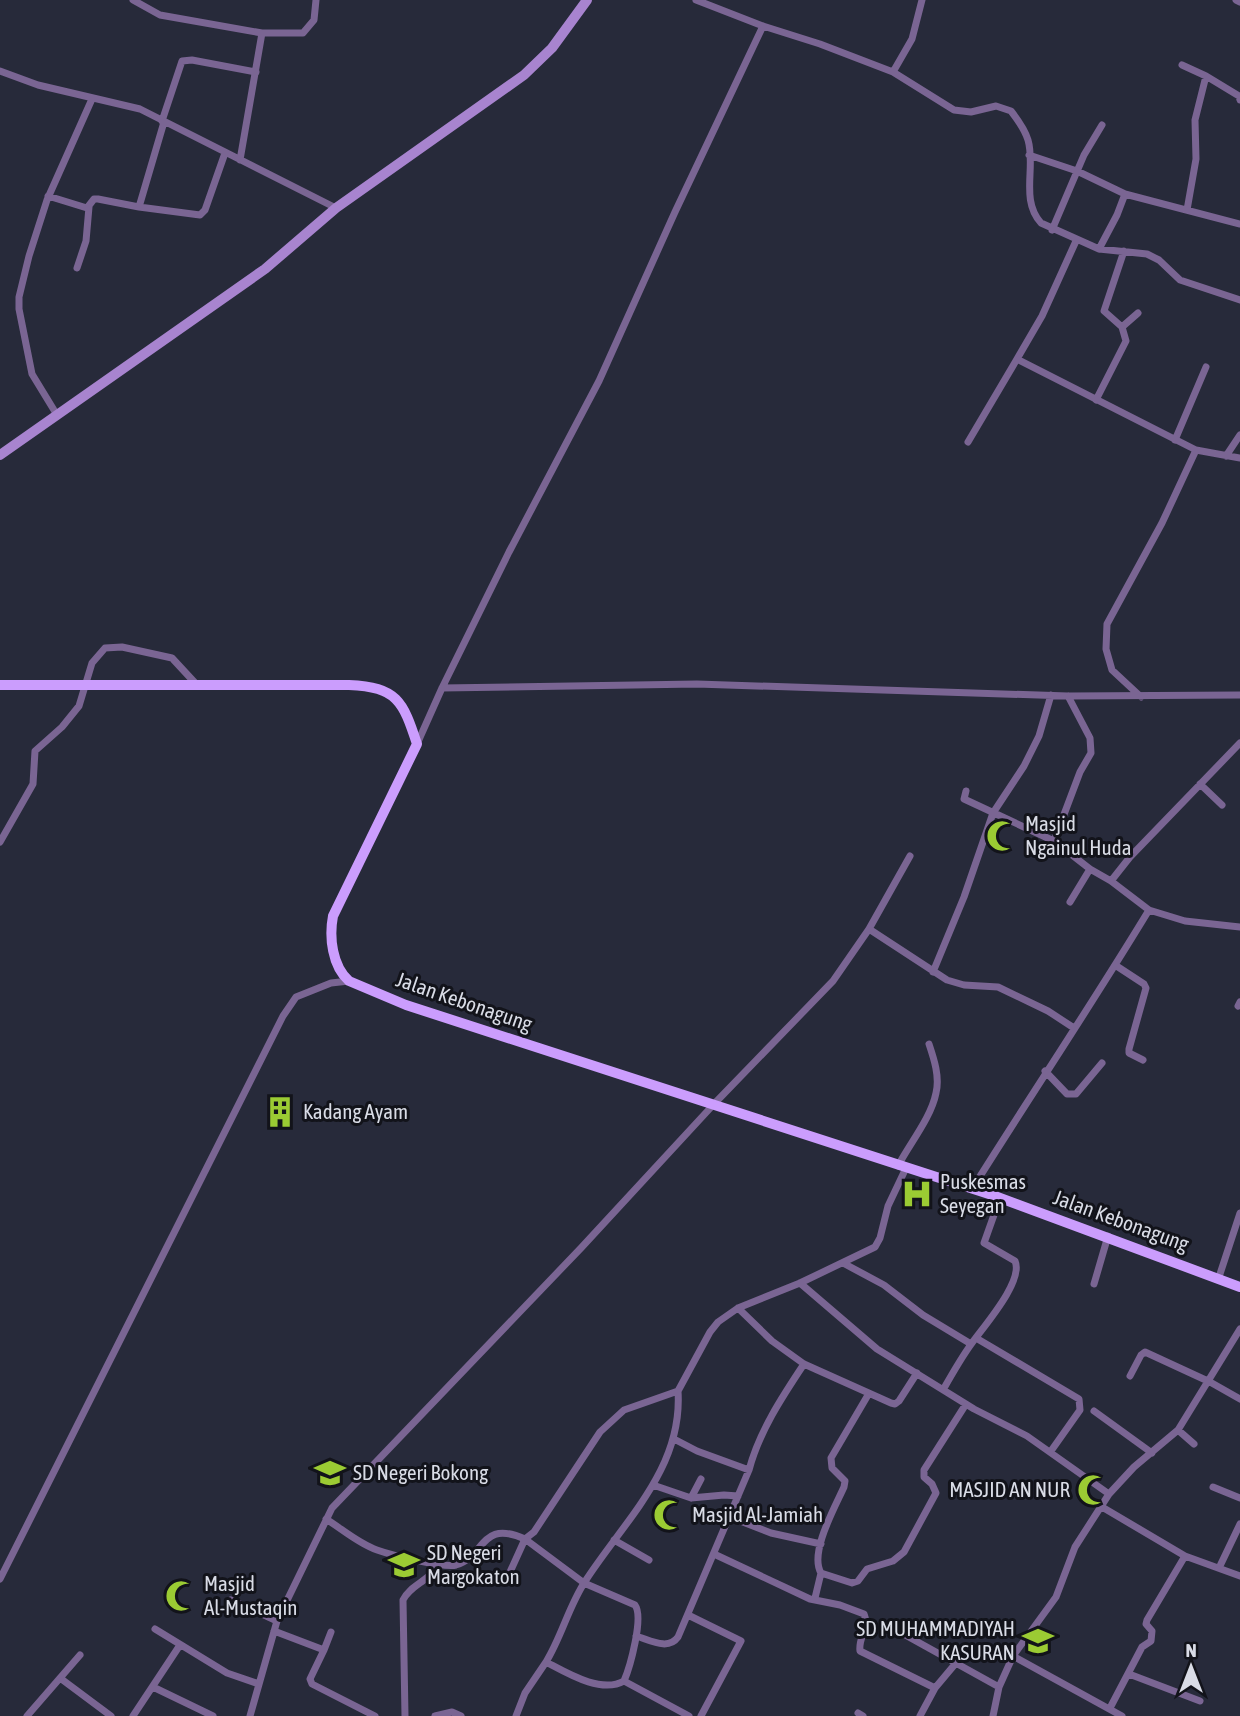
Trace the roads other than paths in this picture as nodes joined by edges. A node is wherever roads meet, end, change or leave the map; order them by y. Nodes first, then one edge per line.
1 (134, 0) edge
2 (316, 0) edge
3 (587, 0) edge
4 (696, 0) edge
5 (922, 0) edge
6 (763, 26) junction
7 (262, 33) junction
8 (1182, 65) dead end
9 (0, 71) edge
10 (256, 72) junction
11 (893, 72) junction
12 (1206, 76) junction
13 (92, 99) junction
14 (1240, 100) edge
15 (163, 121) junction
16 (1102, 125) dead end
17 (225, 153) junction
18 (1030, 155) junction
19 (240, 160) junction
20 (1077, 171) junction
21 (1125, 194) junction
22 (48, 196) junction
23 (89, 207) junction
24 (139, 207) junction
25 (336, 208) junction
26 (1187, 210) junction
27 (1240, 224) edge
28 (1052, 230) junction
29 (1076, 241) junction
30 (1099, 249) junction
31 (1124, 251) junction
32 (77, 268) dead end
33 (1240, 300) edge
34 (1139, 313) dead end
35 (1122, 327) junction
36 (1017, 359) junction
37 (1206, 367) dead end
38 (1096, 400) junction
39 (57, 415) junction
40 (1240, 435) edge
41 (1175, 440) junction
42 (968, 442) dead end
43 (1196, 450) junction
44 (0, 455) edge
45 (1226, 456) junction
46 (1240, 458) edge
47 (0, 685) edge
48 (87, 685) junction
49 (197, 685) junction
50 (442, 688) junction
51 (1051, 695) junction
52 (1240, 695) edge
53 (1068, 696) junction
54 (1141, 697) junction
55 (417, 744) junction
56 (1240, 744) edge
57 (1200, 784) junction
58 (966, 792) dead end
59 (1222, 805) dead end
60 (993, 813) junction
61 (1054, 841) junction
62 (0, 842) edge
63 (910, 856) dead end
64 (1090, 869) junction
65 (1111, 881) junction
66 (1070, 902) dead end
67 (1149, 909) junction
68 (1239, 923) edge
69 (869, 929) junction
70 (1115, 965) junction
71 (933, 972) junction
72 (349, 981) junction
73 (1074, 1028) junction
74 (929, 1044) dead end
75 (1143, 1060) dead end
76 (1102, 1063) dead end
77 (1045, 1072) junction
78 (714, 1104) junction
79 (902, 1167) junction
80 (972, 1189) junction
81 (1000, 1198) junction
82 (1240, 1213) edge
83 (1108, 1236) junction
84 (843, 1263) junction
85 (1219, 1277) junction
86 (800, 1283) junction
87 (1094, 1284) dead end
88 (1240, 1287) edge
89 (738, 1308) junction
90 (1240, 1329) edge
91 (974, 1341) junction
92 (804, 1364) junction
93 (917, 1373) junction
94 (1130, 1376) dead end
95 (1210, 1382) junction
96 (943, 1390) junction
97 (678, 1391) junction
98 (868, 1395) junction
99 (1240, 1399) edge
100 (966, 1404) junction
101 (1094, 1410) dead end
102 (1178, 1430) junction
103 (674, 1439) junction
104 (1194, 1444) dead end
105 (1051, 1451) junction
106 (1152, 1453) junction
107 (749, 1470) junction
108 (701, 1479) dead end
109 (653, 1485) junction
110 (1213, 1487) dead end
111 (1109, 1494) junction
112 (738, 1496) junction
113 (691, 1498) junction
114 (1240, 1498) edge
115 (1102, 1507) junction
116 (730, 1517) junction
117 (326, 1519) junction
118 (1240, 1524) edge
119 (525, 1539) junction
120 (614, 1540) junction
121 (821, 1544) junction
122 (714, 1555) junction
123 (1185, 1556) junction
124 (649, 1560) dead end
125 (439, 1564) junction
126 (1219, 1569) junction
127 (510, 1572) dead end
128 (821, 1573) junction
129 (1240, 1576) edge
130 (0, 1579) edge
131 (584, 1583) junction
132 (815, 1598) junction
133 (231, 1600) dead end
134 (688, 1615) junction
135 (277, 1621) junction
136 (889, 1626) dead end
137 (155, 1629) dead end
138 (274, 1631) junction
139 (331, 1632) dead end
140 (636, 1636) junction
141 (180, 1645) junction
142 (324, 1650) junction
143 (80, 1655) dead end
144 (1013, 1656) junction
145 (546, 1662) junction
146 (956, 1663) junction
147 (1129, 1674) junction
148 (60, 1678) junction
149 (624, 1681) junction
150 (259, 1684) junction
151 (153, 1687) junction
152 (999, 1687) junction
153 (935, 1688) junction
154 (1200, 1701) dead end
155 (1110, 1708) junction
156 (27, 1716) edge
157 (111, 1716) edge
158 (133, 1716) edge
159 (213, 1716) edge
160 (250, 1716) edge
161 (375, 1716) edge
162 (405, 1716) edge
163 (435, 1716) edge
164 (461, 1716) edge
165 (516, 1716) edge
166 (689, 1716) edge
167 (701, 1716) edge
168 (919, 1716) edge
169 (993, 1716) edge
170 (1122, 1716) edge

1 - 7 street
2 - 7 street
3 - 25 street
4 - 6 street
5 - 11 street
6 - 11 street
6 - 50 street
7 - 10 street
8 - 12 street
9 - 13 street
10 - 15 street
10 - 19 street
11 - 18 street
12 - 14 street
12 - 26 street
13 - 15 street
13 - 22 street
15 - 17 street
15 - 24 street
16 - 20 street
17 - 19 street
17 - 24 street
18 - 20 street
18 - 28 street
19 - 25 street
20 - 21 street
20 - 28 street
21 - 26 street
21 - 30 street
22 - 23 street
22 - 39 street
23 - 24 street
23 - 32 street
25 - 39 street
26 - 27 street
28 - 29 street
29 - 30 street
29 - 36 street
30 - 31 street
31 - 33 street
31 - 35 street
34 - 35 street
35 - 38 street
36 - 38 street
36 - 42 street
37 - 41 street
38 - 41 street
39 - 44 street
40 - 45 street
41 - 43 street
43 - 45 street
43 - 54 street
45 - 46 street
47 - 48 main road
48 - 49 main road
48 - 49 street
48 - 62 street
49 - 55 main road
50 - 51 street
50 - 55 street
51 - 53 street
51 - 60 street
52 - 54 street
53 - 54 street
53 - 61 street
55 - 72 main road
56 - 57 street
57 - 59 street
57 - 65 street
58 - 60 street
60 - 61 street
60 - 71 street
61 - 64 street
63 - 69 street
64 - 65 street
64 - 66 street
65 - 67 street
67 - 68 street
67 - 70 street
69 - 71 street
69 - 78 street
70 - 73 street
70 - 75 street
71 - 73 street
72 - 78 main road, Jalan Kebonagung
72 - 130 street
73 - 77 street
74 - 79 street
76 - 77 street
77 - 80 street
78 - 79 main road, Jalan Kebonagung
78 - 117 street
79 - 80 main road, Jalan Kebonagung
79 - 84 street
80 - 81 main road, Jalan Kebonagung
81 - 83 main road, Jalan Kebonagung
81 - 91 street
82 - 85 street
83 - 85 main road, Jalan Kebonagung
83 - 87 street
84 - 86 street
84 - 91 street
85 - 88 main road, Jalan Kebonagung
86 - 89 street
86 - 93 street
89 - 92 street
89 - 97 street
90 - 95 street
91 - 96 street
91 - 105 street
92 - 98 street
92 - 107 street
93 - 96 street
93 - 98 street
94 - 95 street
95 - 99 street
95 - 102 street
96 - 100 street
97 - 103 street
97 - 119 street
98 - 121 street
100 - 105 street
100 - 128 street
101 - 106 street
102 - 104 street
102 - 106 street
103 - 107 street
103 - 109 street
105 - 111 street
106 - 111 street
107 - 112 street
108 - 113 street
109 - 113 street
109 - 120 street
110 - 114 street
111 - 115 street
112 - 113 street
112 - 116 street
115 - 123 street
115 - 144 street
116 - 121 street
116 - 122 street
117 - 125 street
117 - 135 street
118 - 126 street
119 - 125 street
119 - 127 street
119 - 131 street
120 - 124 street
120 - 131 street
121 - 128 street
122 - 132 street
122 - 134 street
123 - 126 street
123 - 147 street
125 - 162 street
126 - 129 street
128 - 132 street
131 - 140 street
131 - 145 street
132 - 153 street
133 - 135 street
134 - 140 street
134 - 167 street
135 - 138 street
136 - 146 street
137 - 141 street
138 - 142 street
138 - 150 street
139 - 142 street
140 - 149 street
141 - 150 street
141 - 151 street
142 - 161 street
143 - 148 street
144 - 152 street
144 - 155 street
145 - 149 street
145 - 165 street
146 - 152 street
146 - 153 street
147 - 154 street
147 - 155 street
148 - 156 street
148 - 157 street
149 - 166 street
150 - 160 street
151 - 158 street
151 - 159 street
152 - 169 street
153 - 168 street
155 - 170 street
163 - 164 street

